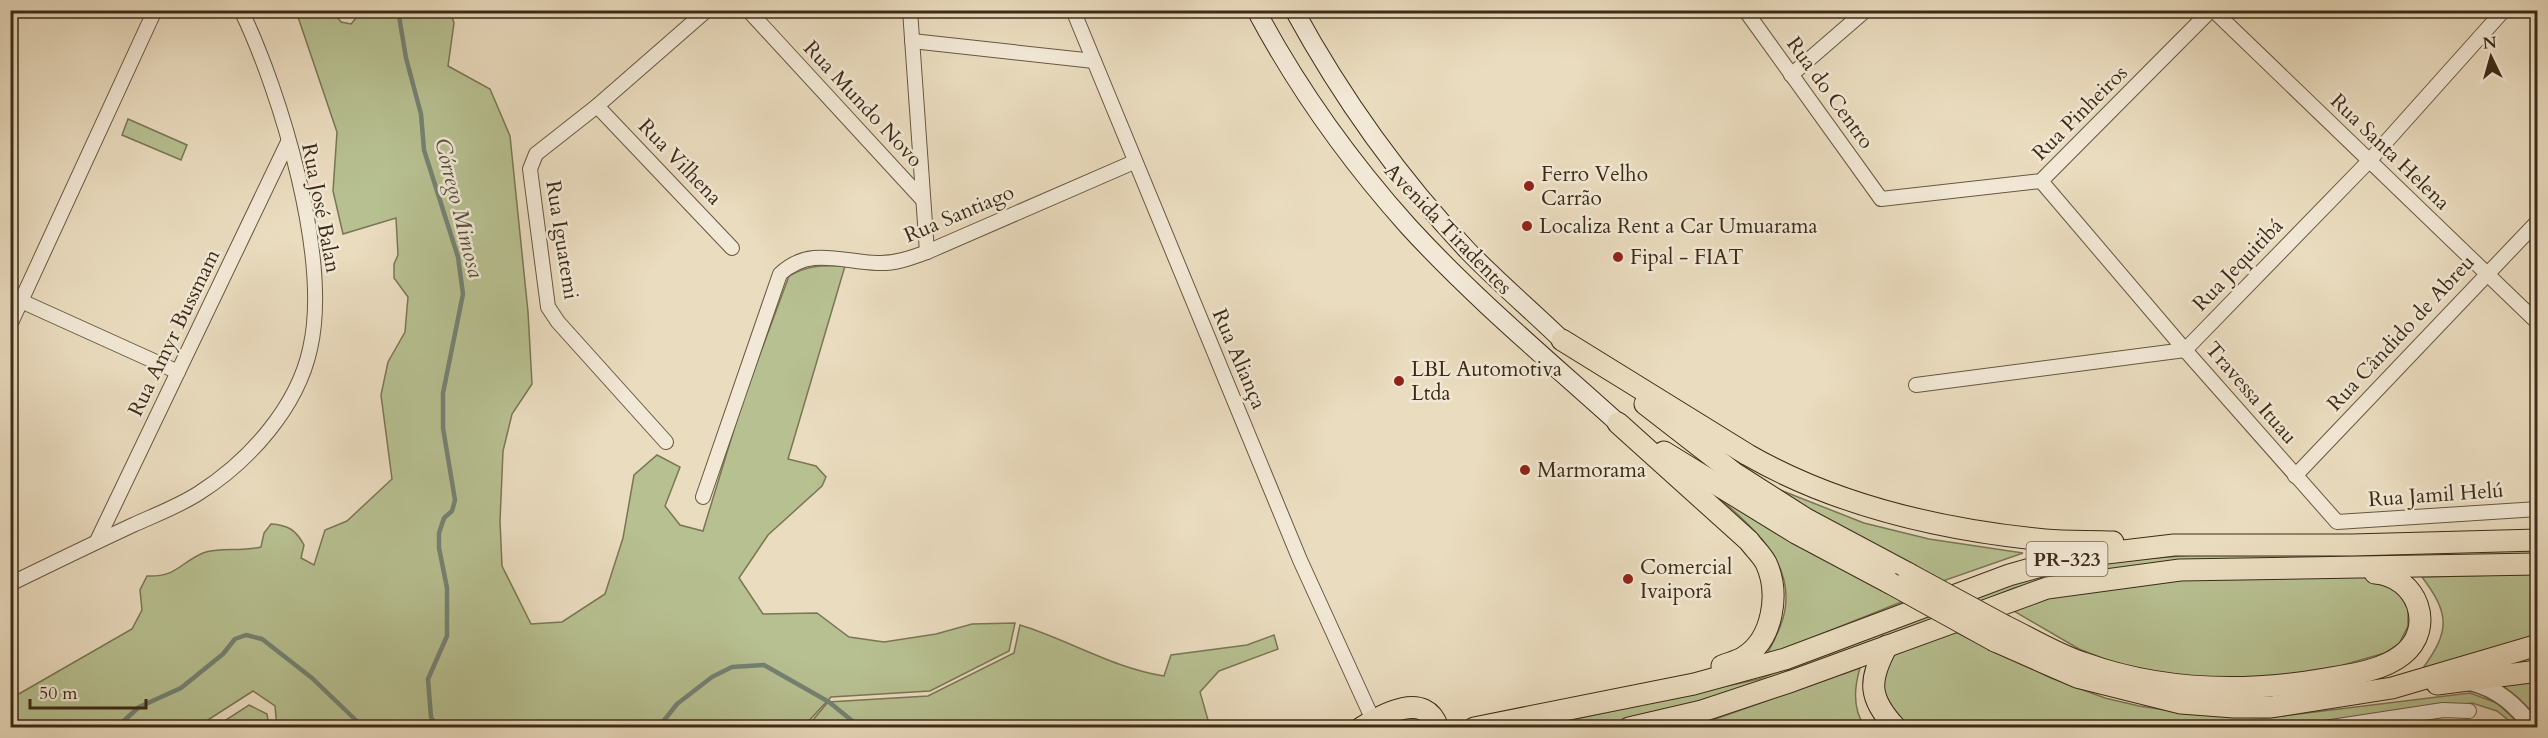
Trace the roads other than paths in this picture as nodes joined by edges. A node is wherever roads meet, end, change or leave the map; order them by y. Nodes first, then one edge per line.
1 (155, 10) edge
2 (241, 10) edge
3 (707, 10) edge
4 (748, 10) edge
5 (910, 10) edge
6 (1073, 10) edge
7 (1256, 10) edge
8 (1294, 10) edge
9 (1745, 10) edge
10 (1866, 10) edge
11 (2212, 10) edge
12 (2504, 10) edge
13 (912, 41) junction
14 (1094, 61) junction
15 (1791, 75) junction
16 (597, 106) junction
17 (288, 142) junction
18 (2369, 161) junction
19 (1134, 162) junction
20 (2042, 181) junction
21 (1881, 199) joint
22 (923, 200) junction
23 (2538, 221) edge
24 (732, 248) dead end
25 (927, 252) junction
26 (1470, 253) junction
27 (1451, 271) junction
28 (2487, 272) junction
29 (16, 298) edge
30 (2538, 323) edge
31 (10, 325) edge
32 (1562, 340) junction
33 (2185, 350) junction
34 (178, 372) junction
35 (1916, 385) dead end
36 (1618, 423) junction
37 (666, 442) dead end
38 (2295, 476) junction
39 (703, 497) dead end
40 (2538, 509) edge
41 (2337, 522) joint
42 (2538, 540) edge
43 (97, 541) junction
44 (2174, 546) junction
45 (2538, 564) edge
46 (2300, 569) junction
47 (10, 584) edge
48 (2000, 634) junction
49 (2538, 645) edge
50 (1887, 646) junction
51 (2538, 671) edge
52 (2463, 681) junction
53 (2392, 688) junction
54 (1618, 699) junction
55 (2469, 711) dead end
56 (1367, 724) edge
57 (1438, 728) edge
58 (1474, 728) edge
59 (1629, 728) edge
60 (1896, 728) edge
61 (2325, 728) edge
62 (2535, 728) edge

1 - 29 street
2 - 17 street, Rua José Balan
3 - 16 street, Rua Iguatemi
4 - 22 street, Rua Mundo Novo
5 - 13 street
6 - 14 street, Rua Aliança
7 - 27 main road, Avenida Tiradentes
8 - 26 main road, Avenida Tiradentes
9 - 15 street, Rua do Centro
10 - 15 street
11 - 18 street, Rua Santa Helena
11 - 20 street, Rua Pinheiros
12 - 18 street, Rua Jequitibá
13 - 14 street
13 - 22 street
14 - 19 street, Rua Aliança
15 - 21 street, Rua do Centro
16 - 24 street, Rua Vilhena
16 - 37 street, Rua Iguatemi
17 - 34 street, Rua Amyr Bussmam
17 - 43 street, Rua José Balan
18 - 28 street, Rua Santa Helena
18 - 33 street, Rua Jequitibá
19 - 25 street, Rua Santiago
19 - 56 street, Rua Aliança
20 - 21 street, Rua Pinheiros
20 - 33 street, Travessa Ituau
22 - 25 street
23 - 28 street, Rua Cândido de Abreu
25 - 39 street, Rua Santiago
26 - 27 main road
26 - 32 main road, Avenida Tiradentes
27 - 36 main road, Avenida Tiradentes
28 - 30 street, Rua Santa Helena
28 - 38 street, Rua Cândido de Abreu
29 - 31 street
29 - 34 street
32 - 44 highway
32 - 48 highway, bridge
33 - 35 street
33 - 38 street, Travessa Ituau
34 - 43 street, Rua Amyr Bussmam
36 - 48 highway, bridge
36 - 54 highway
38 - 41 street, Travessa Ituau
40 - 41 street, Rua Jamil Helú
42 - 44 highway, PR-323
43 - 47 street, Rua José Balan
44 - 54 highway, PR-323
45 - 46 highway, PR-323
46 - 48 highway
46 - 50 highway, PR-323
48 - 53 highway
49 - 53 highway
50 - 59 highway, PR-323
50 - 60 highway
51 - 52 highway
52 - 53 highway
52 - 62 street
54 - 58 highway, PR-323
55 - 61 street
56 - 57 highway

